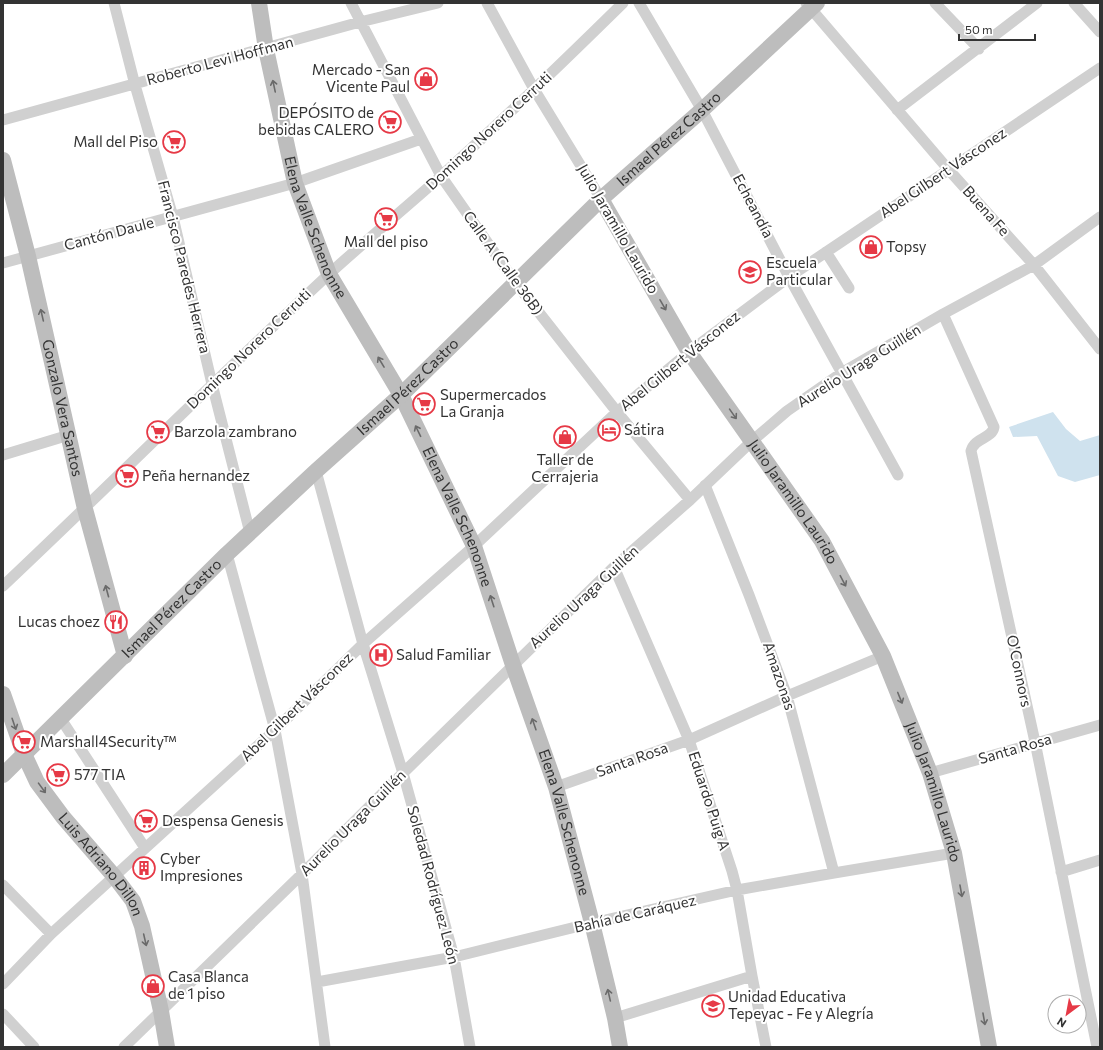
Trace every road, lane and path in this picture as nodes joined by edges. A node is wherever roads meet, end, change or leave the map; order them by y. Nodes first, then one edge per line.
1 (114, 3) edge
2 (259, 3) edge
3 (351, 3) edge
4 (438, 3) edge
5 (487, 3) edge
6 (623, 3) edge
7 (638, 3) edge
8 (935, 3) edge
9 (1037, 3) edge
10 (1074, 3) edge
11 (811, 5) edge
12 (360, 22) junction
13 (1100, 32) edge
14 (266, 48) junction
15 (978, 49) junction
16 (1100, 68) edge
17 (135, 85) junction
18 (534, 89) junction
19 (702, 110) junction
20 (897, 110) junction
21 (3, 120) edge
22 (421, 139) junction
23 (3, 160) edge
24 (948, 169) junction
25 (441, 176) junction
26 (295, 183) junction
27 (601, 199) junction
28 (174, 217) junction
29 (1100, 217) edge
30 (826, 252) junction
31 (28, 256) junction
32 (3, 263) edge
33 (1034, 265) junction
34 (329, 274) junction
35 (789, 277) junction
36 (515, 282) junction
37 (849, 288) dead end
38 (944, 314) junction
39 (1100, 349) edge
40 (689, 352) junction
41 (843, 372) junction
42 (212, 384) junction
43 (401, 395) junction
44 (617, 412) junction
45 (69, 436) junction
46 (752, 441) junction
47 (3, 455) edge
48 (316, 472) junction
49 (898, 475) dead end
50 (705, 485) junction
51 (690, 500) junction
52 (85, 509) junction
53 (250, 533) junction
54 (474, 546) junction
55 (227, 554) junction
56 (614, 567) junction
57 (3, 586) edge
58 (362, 644) junction
59 (125, 656) junction
60 (883, 656) junction
61 (513, 665) junction
62 (3, 694) edge
63 (787, 696) junction
64 (61, 719) junction
65 (1100, 725) edge
66 (275, 730) junction
67 (689, 740) junction
68 (1035, 742) junction
69 (24, 754) junction
70 (403, 773) junction
71 (930, 773) junction
72 (3, 775) edge
73 (556, 787) junction
74 (145, 848) junction
75 (954, 853) junction
76 (1100, 860) edge
77 (834, 872) junction
78 (1061, 872) junction
79 (302, 874) junction
80 (114, 876) junction
81 (3, 885) edge
82 (737, 890) junction
83 (592, 923) junction
84 (51, 934) junction
85 (454, 957) junction
86 (752, 976) junction
87 (317, 982) junction
88 (3, 984) edge
89 (161, 1011) junction
90 (3, 1014) edge
91 (614, 1018) junction
92 (1097, 1027) edge
93 (34, 1047) edge
94 (124, 1047) edge
95 (167, 1047) edge
96 (325, 1047) edge
97 (470, 1047) edge
98 (620, 1047) edge
99 (766, 1047) edge
100 (989, 1047) edge
101 (1097, 1047) edge

1 - 17 street, Francisco Paredes Herrera
2 - 14 street, Elena Valle Schenonne
3 - 12 street, Calle A (Calle 36B)
4 - 12 street, Roberto Levi Hoffman
5 - 18 street, Julio Jaramillo Laurido
6 - 18 street, Domingo Norero Cerruti
7 - 19 street, Echeandía
8 - 15 street
9 - 15 street
10 - 13 street
11 - 19 street, Ismael Pérez Castro
11 - 20 street, Buena Fe
12 - 14 street, Roberto Levi Hoffman
12 - 22 street, Calle A (Calle 36B)
14 - 17 street, Roberto Levi Hoffman
26 -> 14 street, Elena Valle Schenonne
15 - 20 street
16 - 24 street, Abel Gilbert Vásconez
17 - 21 street, Roberto Levi Hoffman
17 - 28 street, Francisco Paredes Herrera
18 - 25 street, Domingo Norero Cerruti
18 - 27 street, Julio Jaramillo Laurido
19 - 27 street, Ismael Pérez Castro
19 - 35 street, Echeandía
20 - 24 street, Buena Fe
22 - 25 street, Calle A (Calle 36B)
22 - 26 street, Cantón Daule
23 - 31 street, Gonzalo Vera Santos
24 - 30 street, Abel Gilbert Vásconez
24 - 33 street, Buena Fe
25 - 34 street, Domingo Norero Cerruti
25 - 36 street, Calle A (Calle 36B)
26 - 28 street, Cantón Daule
26 - 34 street, Elena Valle Schenonne
27 - 36 street, Ismael Pérez Castro
27 -> 40 street, Julio Jaramillo Laurido
28 - 31 street, Cantón Daule
28 - 42 street, Francisco Paredes Herrera
29 - 33 street, Aurelio Uraga Guillén
30 - 35 street, Abel Gilbert Vásconez
30 - 37 street
31 - 32 street, Cantón Daule
45 -> 31 street, Gonzalo Vera Santos
33 - 38 street, Aurelio Uraga Guillén
33 - 39 street, Buena Fe
34 - 42 street, Domingo Norero Cerruti
43 -> 34 street, Elena Valle Schenonne
35 - 40 street, Abel Gilbert Vásconez
35 - 41 street, Echeandía
36 - 43 street, Ismael Pérez Castro
36 - 44 street, Calle A (Calle 36B)
38 - 41 street, Aurelio Uraga Guillén
38 - 68 street, O'Connors
40 - 44 street, Abel Gilbert Vásconez
40 -> 46 street, Julio Jaramillo Laurido
41 - 46 street, Aurelio Uraga Guillén
41 - 49 street, Echeandía
42 - 52 street, Domingo Norero Cerruti
42 - 53 street, Francisco Paredes Herrera
43 - 48 street, Ismael Pérez Castro
54 -> 43 street, Elena Valle Schenonne
44 - 51 street, Calle A (Calle 36B)
44 - 54 street, Abel Gilbert Vásconez
45 - 47 street
45 - 52 street, Gonzalo Vera Santos
46 - 50 street, Aurelio Uraga Guillén
46 -> 60 street, Julio Jaramillo Laurido
48 - 53 street, Ismael Pérez Castro
48 - 58 street, Soledad Rodríguez León
50 - 51 street, Aurelio Uraga Guillén
50 - 63 street, Amazonas
51 - 56 street, Aurelio Uraga Guillén
52 - 57 street, Domingo Norero Cerruti
59 -> 52 street, Gonzalo Vera Santos
53 - 55 street, Ismael Pérez Castro
54 - 58 street, Abel Gilbert Vásconez
61 -> 54 street, Elena Valle Schenonne
55 - 59 street, Ismael Pérez Castro
55 - 66 street
56 - 61 street, Aurelio Uraga Guillén
56 - 67 street, Eduardo Puig A
58 - 66 street, Abel Gilbert Vásconez
58 - 70 street, Soledad Rodríguez León
59 - 64 street, Ismael Pérez Castro
60 - 63 street, Santa Rosa
60 -> 71 street, Julio Jaramillo Laurido
61 - 70 street, Aurelio Uraga Guillén
73 -> 61 street, Elena Valle Schenonne
62 -> 69 street, Luis Adriano Dillon
63 - 67 street, Santa Rosa
63 - 77 street, Amazonas
64 - 69 street, Ismael Pérez Castro
64 - 74 street
65 - 68 street, Santa Rosa
66 - 74 street, Abel Gilbert Vásconez
66 - 79 street
67 - 73 street, Santa Rosa
67 - 82 street, Eduardo Puig A
68 - 71 street, Santa Rosa
68 - 78 street, O'Connors
69 - 72 street, Ismael Pérez Castro
69 -> 80 street, Luis Adriano Dillon
70 - 79 street, Aurelio Uraga Guillén
70 - 85 street, Soledad Rodríguez León
71 - 75 street, Julio Jaramillo Laurido
73 - 83 street, Elena Valle Schenonne
74 - 80 street, Abel Gilbert Vásconez
75 - 77 street, Bahía de Caráquez
75 -> 100 street, Julio Jaramillo Laurido
76 - 78 street
77 - 82 street, Bahía de Caráquez
78 - 92 street, O'Connors
79 - 87 street
79 - 89 street, Aurelio Uraga Guillén
80 - 84 street, Abel Gilbert Vásconez
80 -> 89 street, Luis Adriano Dillon
81 - 84 street
82 - 83 street, Bahía de Caráquez
82 - 86 street, Eduardo Puig A
83 - 85 street, Bahía de Caráquez
91 -> 83 street, Elena Valle Schenonne
84 - 88 street, Abel Gilbert Vásconez
85 - 87 street, Bahía de Caráquez
85 - 97 street, Soledad Rodríguez León
86 - 91 street
86 - 99 street, Eduardo Puig A
87 - 96 street
89 - 94 street, Aurelio Uraga Guillén
89 - 95 street, Luis Adriano Dillon
90 - 93 street
91 - 98 street, Elena Valle Schenonne
92 - 101 street, O'Connors

